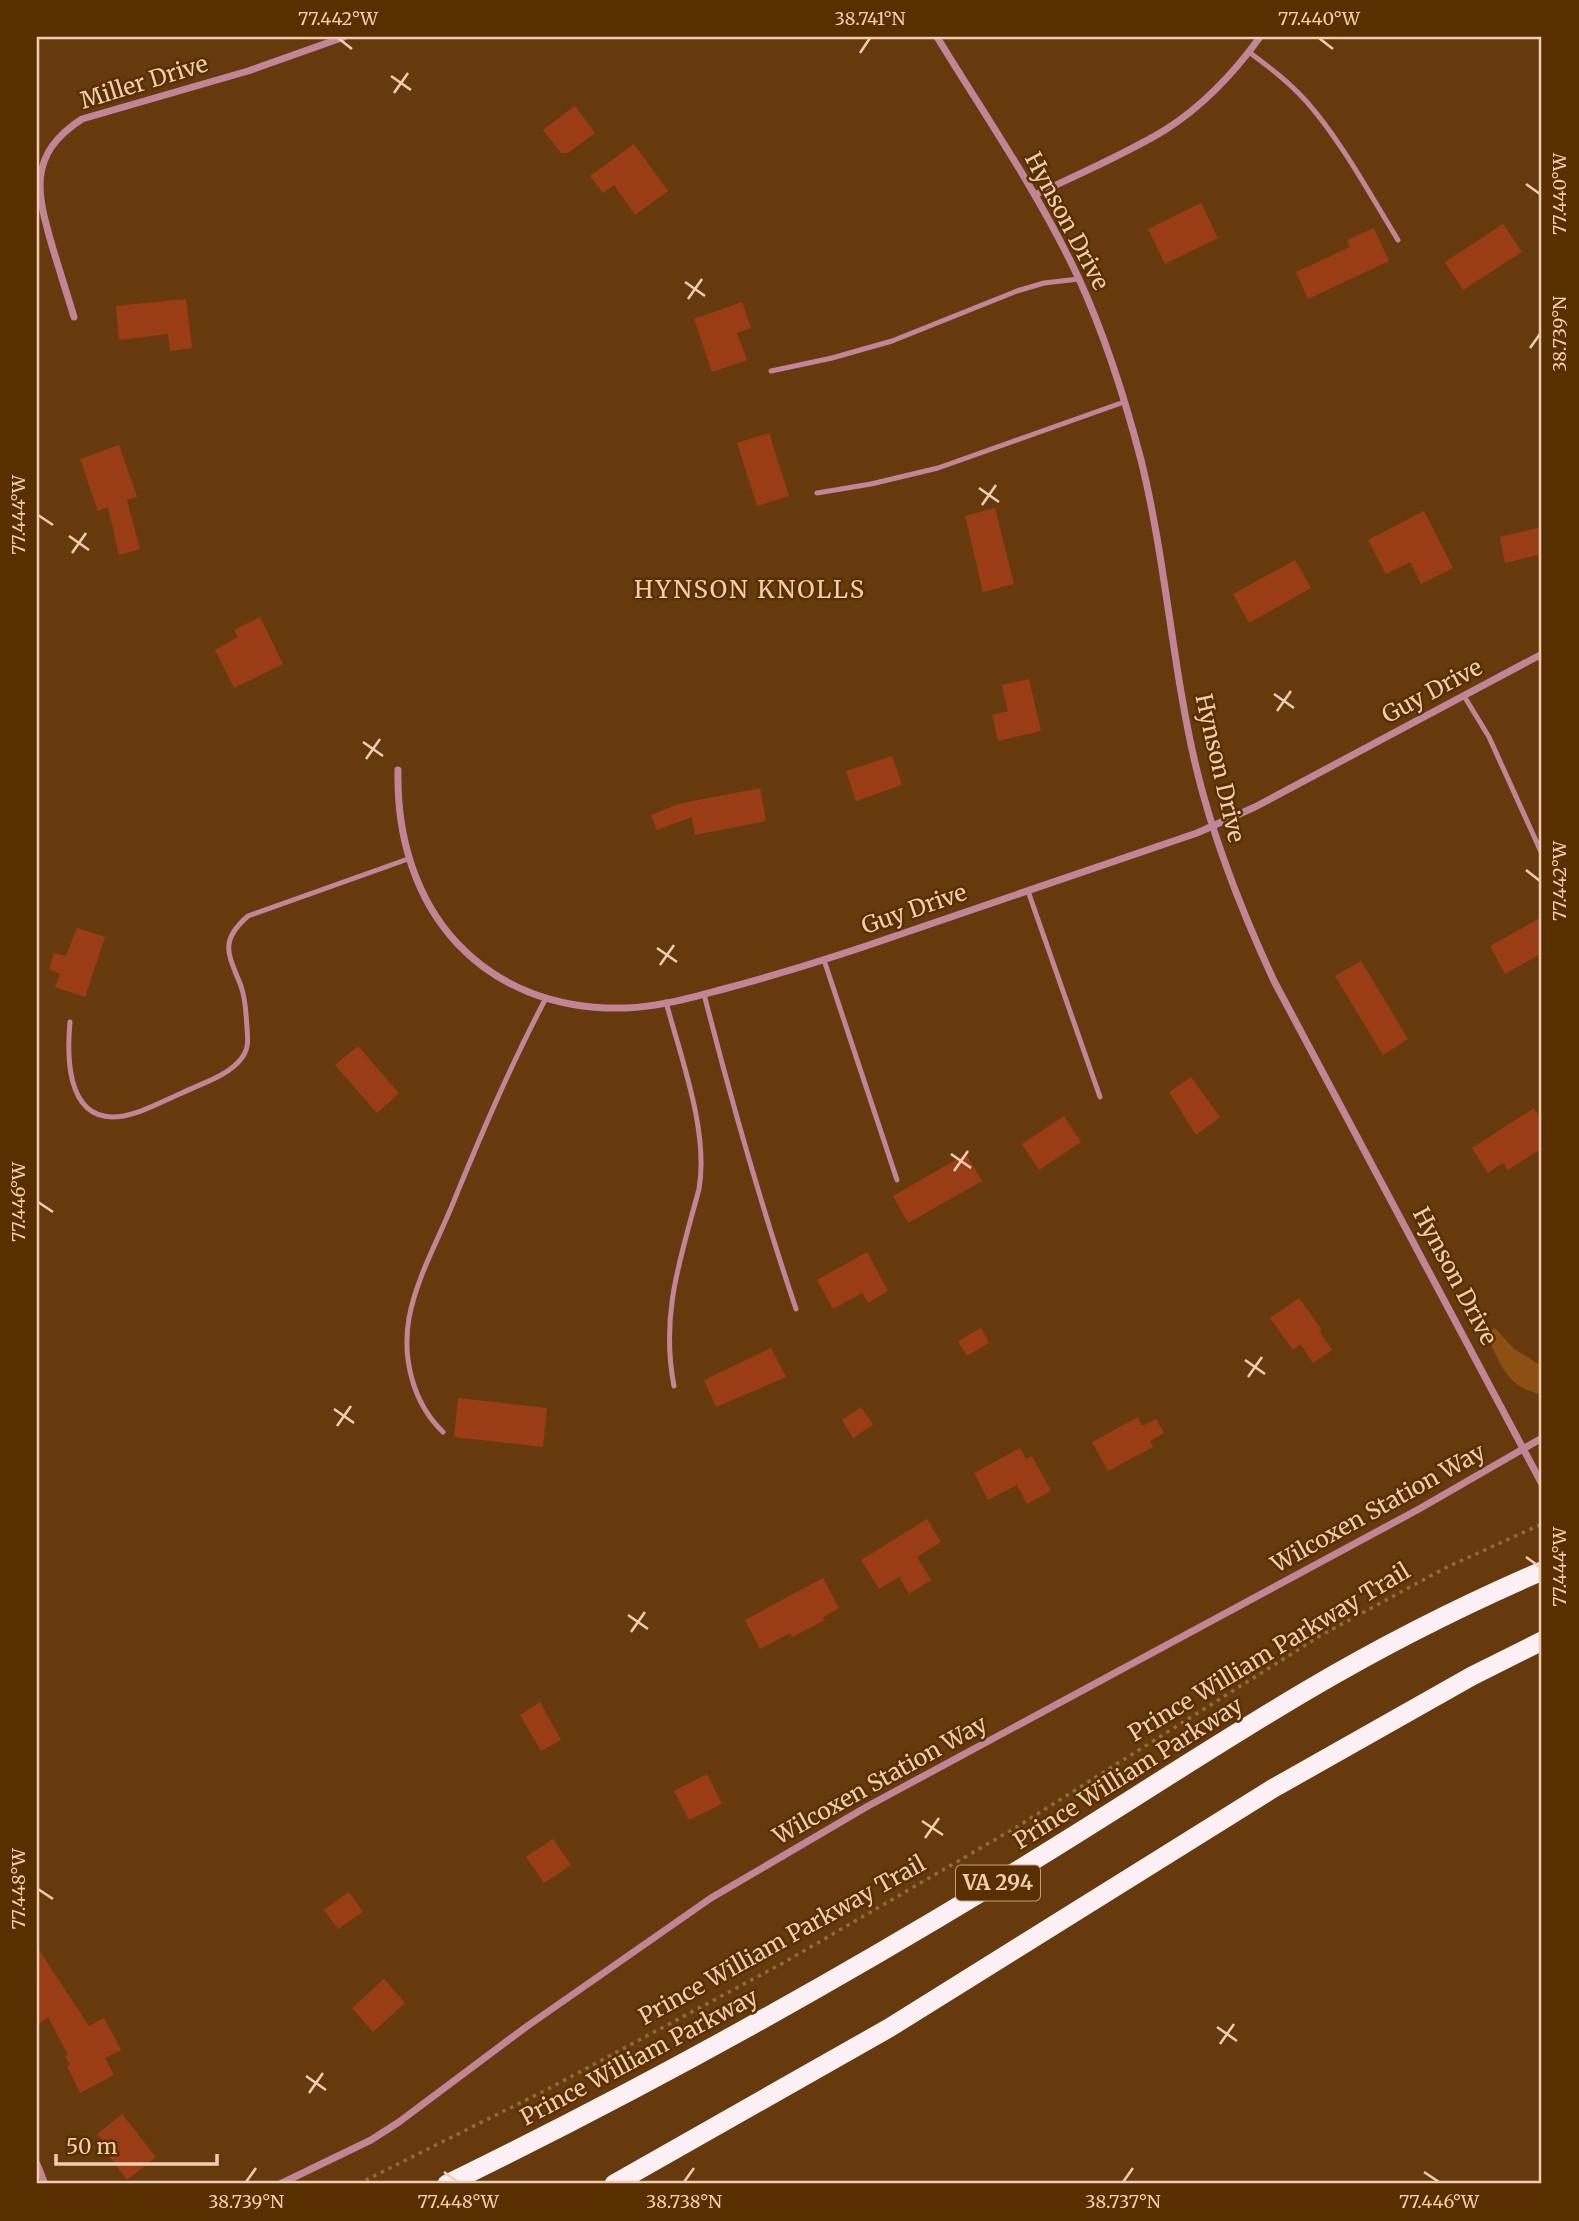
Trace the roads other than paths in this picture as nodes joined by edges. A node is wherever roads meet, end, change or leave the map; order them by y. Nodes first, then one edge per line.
1 (344, 37) edge
2 (937, 37) edge
3 (1260, 37) edge
4 (1249, 52) junction
5 (1035, 195) junction
6 (1398, 240) dead end
7 (1079, 279) junction
8 (74, 317) dead end
9 (771, 371) dead end
10 (1124, 402) junction
11 (817, 494) dead end
12 (1542, 654) edge
13 (1464, 696) junction
14 (398, 771) dead end
15 (1212, 827) junction
16 (1542, 854) edge
17 (408, 859) junction
18 (1028, 891) junction
19 (824, 960) junction
20 (704, 994) junction
21 (546, 998) junction
22 (666, 1002) junction
23 (70, 1022) dead end
24 (1100, 1097) dead end
25 (897, 1181) dead end
26 (796, 1309) dead end
27 (674, 1385) dead end
28 (443, 1432) dead end
29 (1542, 1438) edge
30 (1524, 1449) junction
31 (1542, 1484) edge
32 (1542, 1571) edge
33 (1542, 1641) edge
34 (37, 2164) edge
35 (45, 2184) edge
36 (280, 2184) edge
37 (447, 2184) edge
38 (614, 2184) edge

1 - 8 street, Miller Drive
2 - 5 street, Hynson Drive
3 - 4 street
4 - 5 street
4 - 6 lane
5 - 7 street, Hynson Drive
7 - 9 lane
7 - 10 street, Hynson Drive
10 - 11 lane
10 - 15 street, Hynson Drive
12 - 13 street, Guy Drive
13 - 15 street, Guy Drive
13 - 16 lane
14 - 17 street, Guy Drive
15 - 18 street, Guy Drive
15 - 30 street, Hynson Drive
17 - 21 street, Guy Drive
17 - 23 lane
18 - 19 street, Guy Drive
18 - 24 lane
19 - 20 street, Guy Drive
19 - 25 lane
20 - 22 street, Guy Drive
20 - 26 lane
21 - 22 street, Guy Drive
21 - 28 lane
22 - 27 lane
29 - 30 street, Wilcoxen Station Way
30 - 31 street, Hynson Drive
30 - 36 street, Wilcoxen Station Way
32 - 37 highway, Prince William Parkway / VA 294
33 - 38 highway, VA 294
34 - 35 street

